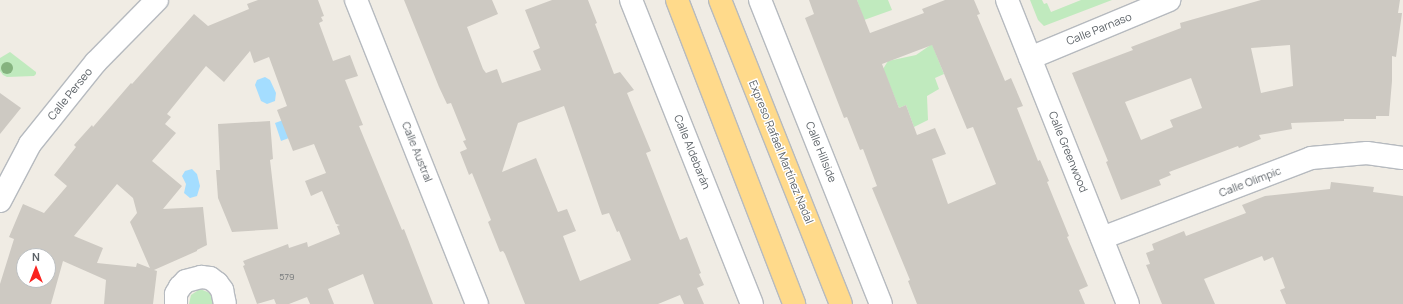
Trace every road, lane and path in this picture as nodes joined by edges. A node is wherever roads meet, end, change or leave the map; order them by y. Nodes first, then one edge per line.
1 (157, 0) edge
2 (356, 0) edge
3 (631, 0) edge
4 (720, 0) edge
5 (760, 0) edge
6 (1007, 0) edge
7 (1169, 0) edge
8 (677, 1) edge
9 (1030, 58) junction
10 (1403, 158) edge
11 (0, 200) edge
12 (1102, 238) junction
13 (176, 304) edge
14 (225, 304) edge
15 (477, 304) edge
16 (752, 304) edge
17 (794, 304) edge
18 (841, 304) edge
19 (881, 304) edge
20 (1128, 304) edge

1 - 11 street, Calle Perseo
2 - 15 street, Calle Austral
3 - 16 street, Calle Aldebarán
4 - 18 highway, Expreso Rafael Martínez Nadal
5 - 19 street, Calle Hillside
6 - 9 street, Calle Greenwood
7 - 9 street, Calle Parnaso
8 - 17 highway
9 - 12 street, Calle Greenwood
10 - 12 street, Calle Olimpic
12 - 20 street, Calle Greenwood
13 - 14 street

